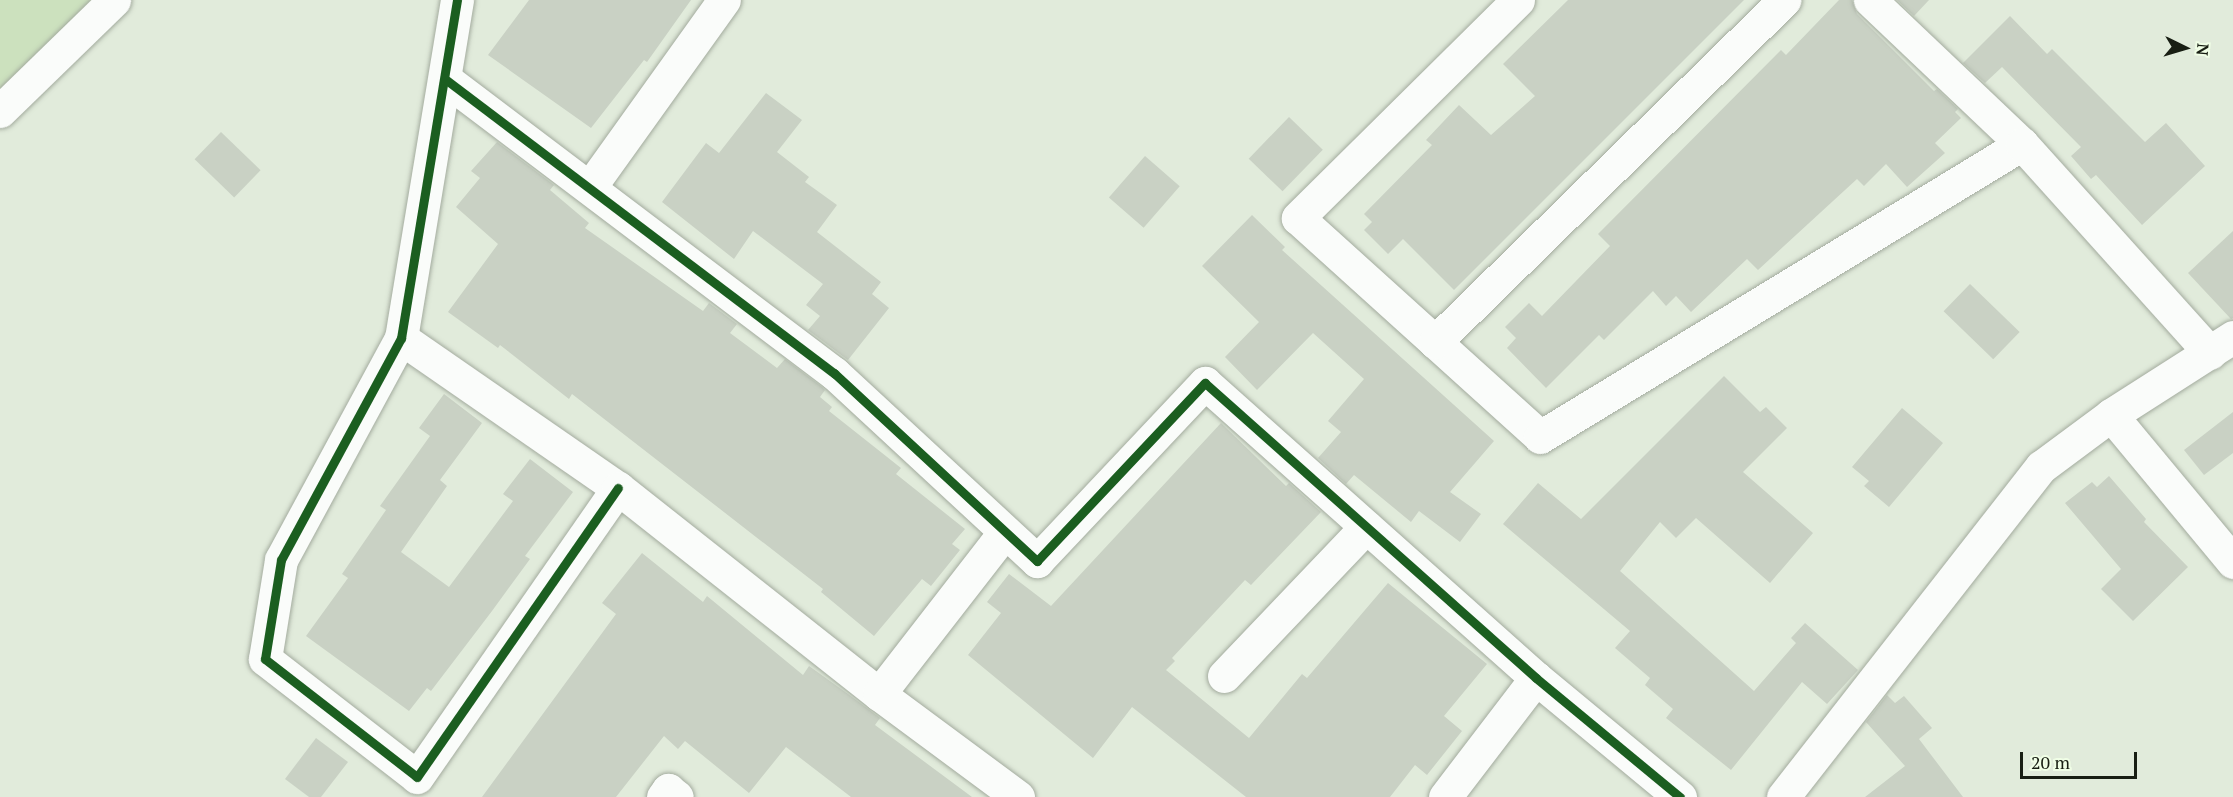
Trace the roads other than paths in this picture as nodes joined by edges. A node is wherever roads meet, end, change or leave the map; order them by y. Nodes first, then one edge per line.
1 (114, 0) edge
2 (457, 0) edge
3 (724, 0) edge
4 (1518, 0) edge
5 (1784, 0) edge
6 (1870, 0) edge
7 (445, 79) junction
8 (0, 111) edge
9 (2022, 144) junction
10 (590, 187) junction
11 (401, 338) junction
12 (1435, 342) junction
13 (2221, 345) edge
14 (2111, 415) junction
15 (618, 488) junction
16 (1366, 527) junction
17 (1003, 534) junction
18 (2233, 562) edge
19 (1224, 676) dead end
20 (1536, 678) junction
21 (879, 694) junction
22 (663, 797) edge
23 (677, 797) edge
24 (1018, 797) edge
25 (1445, 797) edge
26 (1680, 797) edge
27 (1783, 797) edge

1 - 8 street
2 - 7 street
3 - 10 street
4 - 12 street
5 - 12 street
6 - 9 street
7 - 10 street
7 - 11 street
9 - 12 street
9 - 13 street
10 - 17 street
11 - 15 street
11 - 15 street
13 - 14 street
14 - 18 street
14 - 27 street
15 - 21 street
16 - 17 street
16 - 19 street
16 - 20 street
17 - 21 street
20 - 25 street
20 - 26 street
21 - 24 street
22 - 23 street

